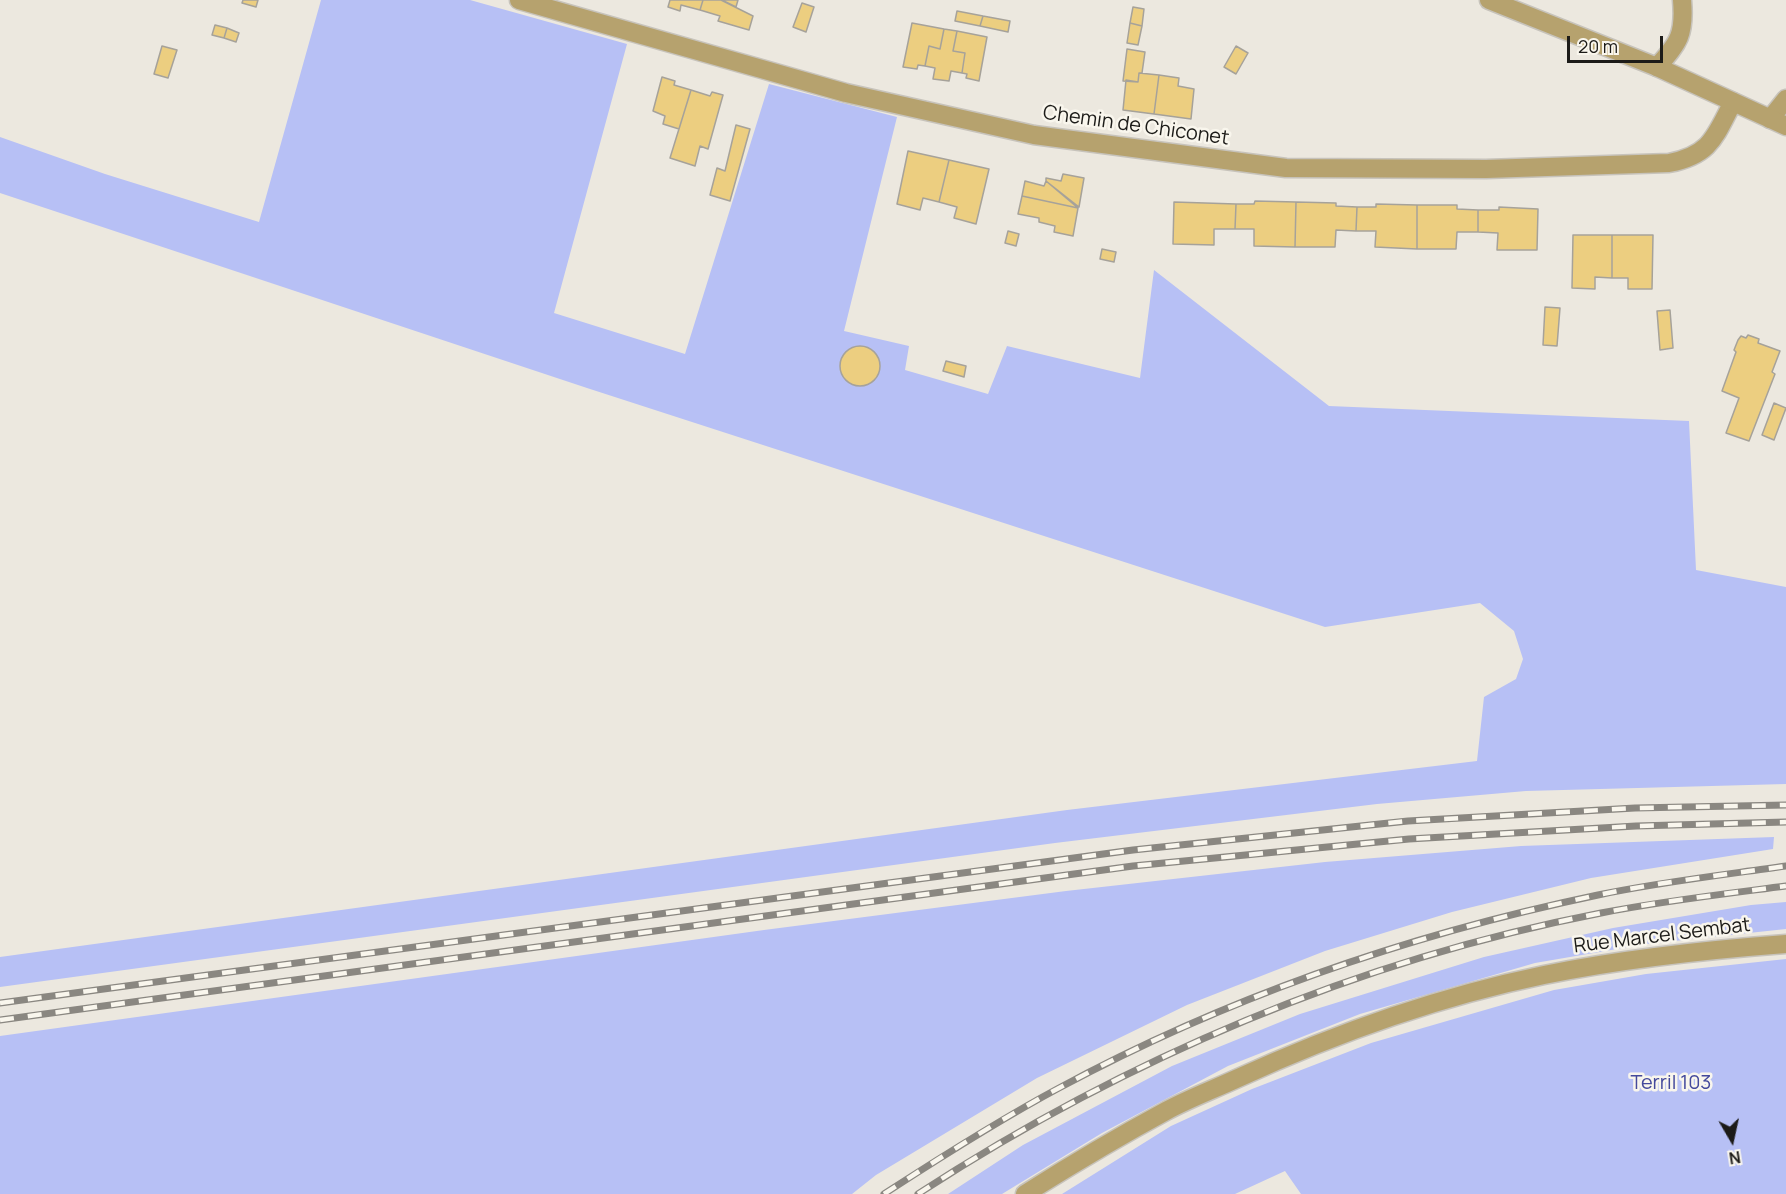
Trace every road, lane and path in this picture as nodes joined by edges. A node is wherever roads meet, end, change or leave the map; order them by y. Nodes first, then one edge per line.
1 (519, 0) edge
2 (1489, 0) edge
3 (1682, 0) edge
4 (1657, 67) junction
5 (1786, 99) edge
6 (1733, 102) junction
7 (1778, 122) edge
8 (1786, 944) edge
9 (1025, 1194) edge

1 - 6 street, Chemin de Chiconet
2 - 4 street
3 - 4 street
4 - 6 street
5 - 7 street
6 - 7 street
8 - 9 street, Rue Marcel Sembat

